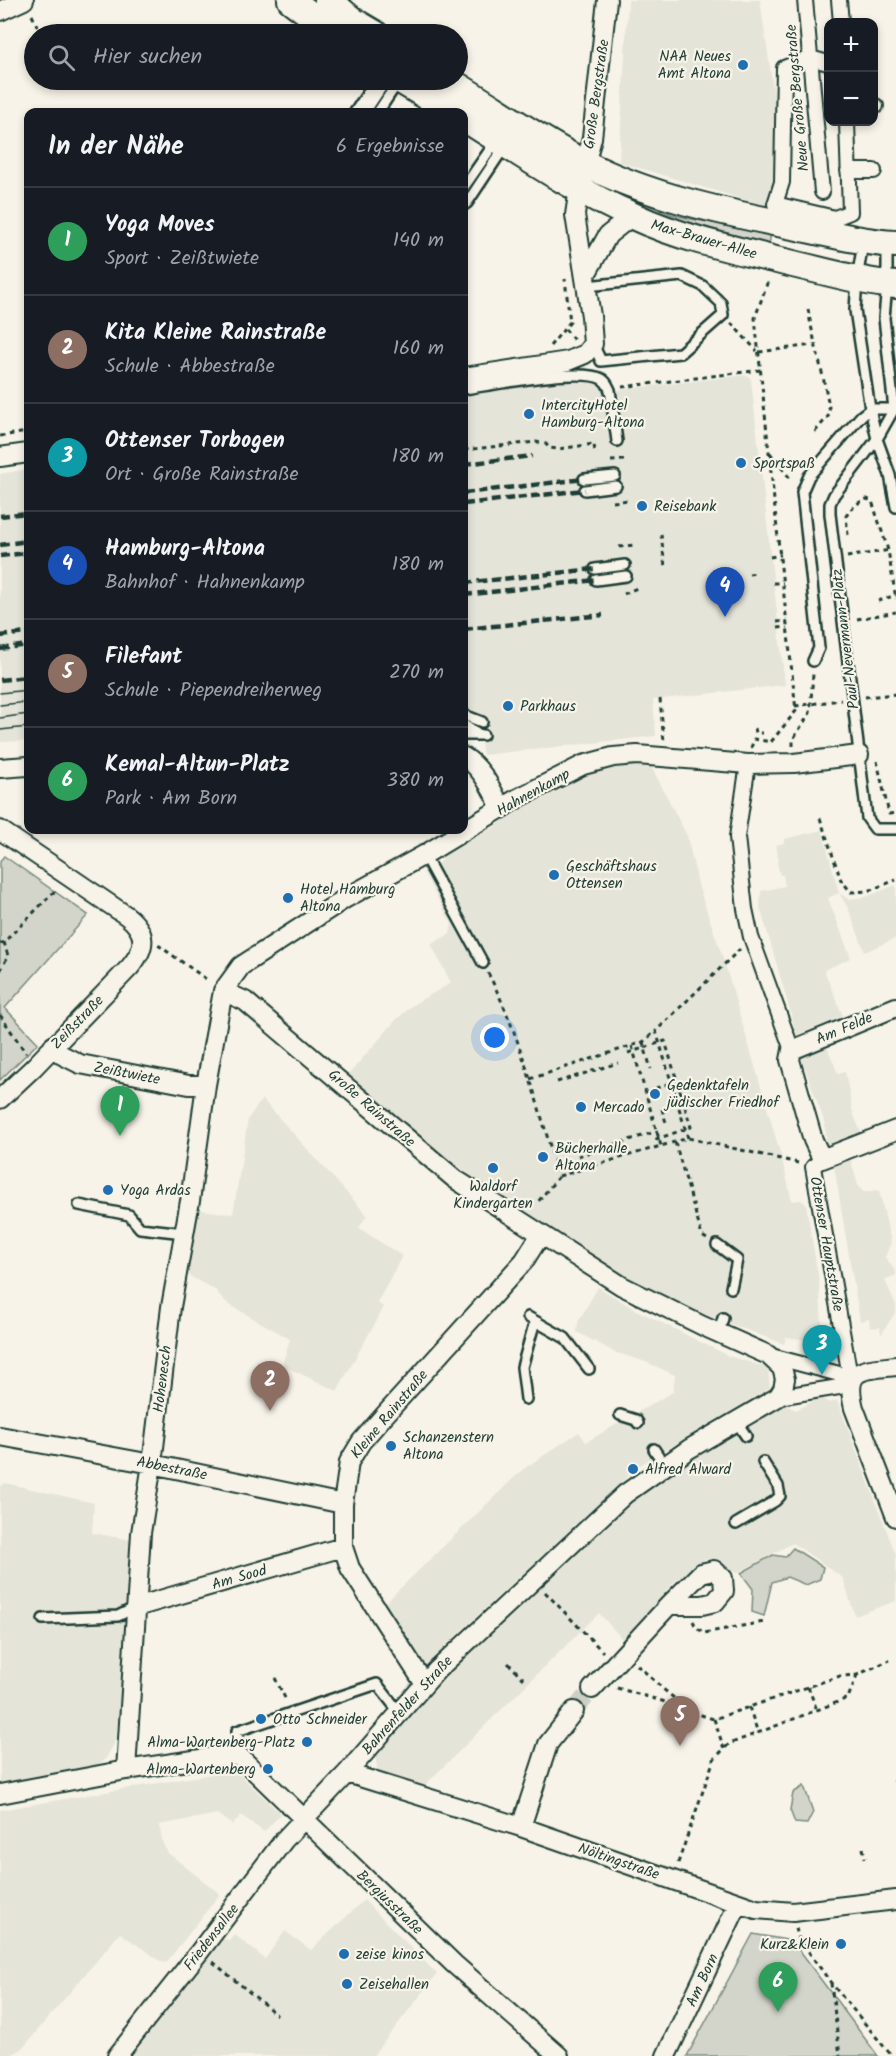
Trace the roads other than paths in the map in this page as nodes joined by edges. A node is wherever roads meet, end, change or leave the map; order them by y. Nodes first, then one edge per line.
1 (292, 0) edge
2 (328, 0) edge
3 (607, 0) edge
4 (805, 0) edge
5 (839, 0) edge
6 (28, 7) edge
7 (0, 11) edge
8 (841, 18) edge
9 (323, 24) edge
10 (358, 24) edge
11 (810, 58) junction
12 (824, 62) edge
13 (370, 90) edge
14 (379, 90) edge
15 (392, 90) edge
16 (416, 90) edge
17 (443, 90) edge
18 (458, 90) edge
19 (358, 108) edge
20 (368, 108) edge
21 (381, 108) edge
22 (447, 108) edge
23 (468, 120) edge
24 (847, 126) edge
25 (504, 133) junction
26 (585, 164) junction
27 (849, 171) junction
28 (874, 171) dead end
29 (468, 182) edge
30 (579, 188) junction
31 (822, 192) dead end
32 (468, 203) edge
33 (632, 216) junction
34 (882, 243) edge
35 (857, 279) junction
36 (586, 281) junction
37 (892, 285) edge
38 (593, 344) junction
39 (468, 376) edge
40 (468, 388) edge
41 (870, 409) junction
42 (894, 409) junction
43 (877, 439) junction
44 (616, 441) dead end
45 (24, 454) edge
46 (0, 457) edge
47 (615, 476) dead end
48 (584, 479) dead end
49 (616, 486) dead end
50 (585, 490) dead end
51 (896, 507) edge
52 (625, 566) dead end
53 (595, 569) dead end
54 (626, 576) dead end
55 (596, 580) dead end
56 (813, 661) road end
57 (468, 717) edge
58 (482, 722) dead end
59 (468, 727) edge
60 (468, 735) edge
61 (867, 756) junction
62 (468, 760) edge
63 (748, 765) junction
64 (24, 766) edge
65 (0, 768) edge
66 (502, 809) junction
67 (468, 829) edge
68 (0, 830) edge
69 (896, 830) edge
70 (460, 834) edge
71 (424, 855) junction
72 (483, 963) road end
73 (223, 991) junction
74 (896, 1006) edge
75 (53, 1047) junction
76 (792, 1050) junction
77 (206, 1085) junction
78 (0, 1099) edge
79 (896, 1131) edge
80 (822, 1159) junction
81 (79, 1205) dead end
82 (184, 1233) junction
83 (541, 1234) junction
84 (717, 1245) road end
85 (731, 1288) dead end
86 (768, 1355) junction
87 (896, 1366) edge
88 (589, 1369) dead end
89 (851, 1382) junction
90 (778, 1397) junction
91 (526, 1399) dead end
92 (620, 1415) dead end
93 (638, 1423) dead end
94 (0, 1436) edge
95 (654, 1449) dead end
96 (763, 1462) dead end
97 (152, 1464) junction
98 (665, 1466) junction
99 (343, 1504) junction
100 (896, 1517) edge
101 (736, 1524) dead end
102 (343, 1547) junction
103 (669, 1605) junction
104 (136, 1607) junction
105 (43, 1619) dead end
106 (608, 1671) road end
107 (430, 1676) junction
108 (574, 1711) tunnel mouth
109 (399, 1712) junction
110 (239, 1756) junction
111 (126, 1770) junction
112 (347, 1773) junction
113 (0, 1794) edge
114 (304, 1818) junction
115 (521, 1827) junction
116 (896, 1900) edge
117 (738, 1904) junction
118 (117, 2056) edge
119 (559, 2056) edge
120 (666, 2056) edge

1 - 9 main road
2 - 10 main road
3 - 26 street, Große Bergstraße
4 - 11 street, Neue Große Bergstraße
5 - 8 street
6 - 7 street
11 - 12 street
11 - 27 street
11 - 31 street, Neue Große Bergstraße
13 - 19 lane
14 - 20 lane
15 - 21 lane
16 - 22 main road
17 - 25 main road, Max-Brauer-Allee
18 - 25 main road, Max-Brauer-Allee
23 - 25 main road, Max-Brauer-Allee
24 - 27 street
25 - 26 main road, Max-Brauer-Allee
25 - 29 lane
25 - 30 main road, Max-Brauer-Allee
25 - 32 lane
26 - 30 street, Große Bergstraße
26 - 34 main road, Max-Brauer-Allee
27 - 28 street
30 - 33 main road, Max-Brauer-Allee
30 - 36 street
33 - 35 main road, Max-Brauer-Allee
33 - 36 street
34 - 35 lane
34 - 37 lane
35 - 37 main road, Max-Brauer-Allee
35 - 41 lane
36 - 38 street
36 - 38 lane
37 - 42 lane
38 - 39 street
40 - 44 lane
41 - 42 lane
41 - 43 lane
41 - 56 lane
42 - 43 lane, Paul-Nevermann-Platz
43 - 51 lane
43 - 61 lane, Paul-Nevermann-Platz
45 - 46 street
47 - 48 lane
49 - 50 lane
52 - 53 lane
54 - 55 lane
57 - 58 lane
59 - 60 lane
61 - 63 street, Hahnenkamp
61 - 69 lane, Paul-Nevermann-Platz
62 - 66 street
63 - 66 street, Hahnenkamp
63 - 76 street, Ottenser Hauptstraße
64 - 65 street
66 - 67 street, Hahnenkamp
68 - 75 street, Zeißstraße
70 - 71 street, Hahnenkamp
71 - 72 lane
71 - 73 street, Hahnenkamp
73 - 77 street, Hohenesch
73 - 83 street, Große Rainstraße
74 - 76 street, Am Felde
75 - 77 street, Zeißtwiete
75 - 78 street, Zeißstraße
76 - 80 street, Ottenser Hauptstraße
77 - 82 street, Hohenesch
79 - 80 street
80 - 89 street, Ottenser Hauptstraße
81 - 82 lane
82 - 97 street, Hohenesch
83 - 86 street, Große Rainstraße
83 - 99 street, Kleine Rainstraße
84 - 85 lane
86 - 89 street, Große Rainstraße
86 - 90 street
87 - 89 street, Bahrenfelder Straße
88 - 91 lane
89 - 90 street, Bahrenfelder Straße
89 - 100 street, Ottenser Hauptstraße
90 - 98 street, Bahrenfelder Straße
92 - 93 lane
94 - 97 street, Abbestraße
95 - 98 lane
96 - 101 lane
97 - 99 street, Abbestraße
97 - 104 street, Hohenesch
98 - 107 street, Bahrenfelder Straße
99 - 102 street, Kleine Rainstraße
102 - 104 street, Am Sood
102 - 107 street, Kleine Rainstraße
103 - 103 street
103 - 106 street
104 - 105 lane
104 - 111 street, Hohenesch
107 - 109 street, Bahrenfelder Straße
108 - 115 street
109 - 110 lane
109 - 112 street, Bahrenfelder Straße
110 - 111 street
110 - 114 street
111 - 113 street
112 - 114 street, Bahrenfelder Straße
112 - 115 street, Nöltingstraße
114 - 118 street, Friedensallee
114 - 119 street, Bergiusstraße
115 - 117 street, Nöltingstraße
116 - 117 street, Nöltingstraße
117 - 120 street, Am Born

